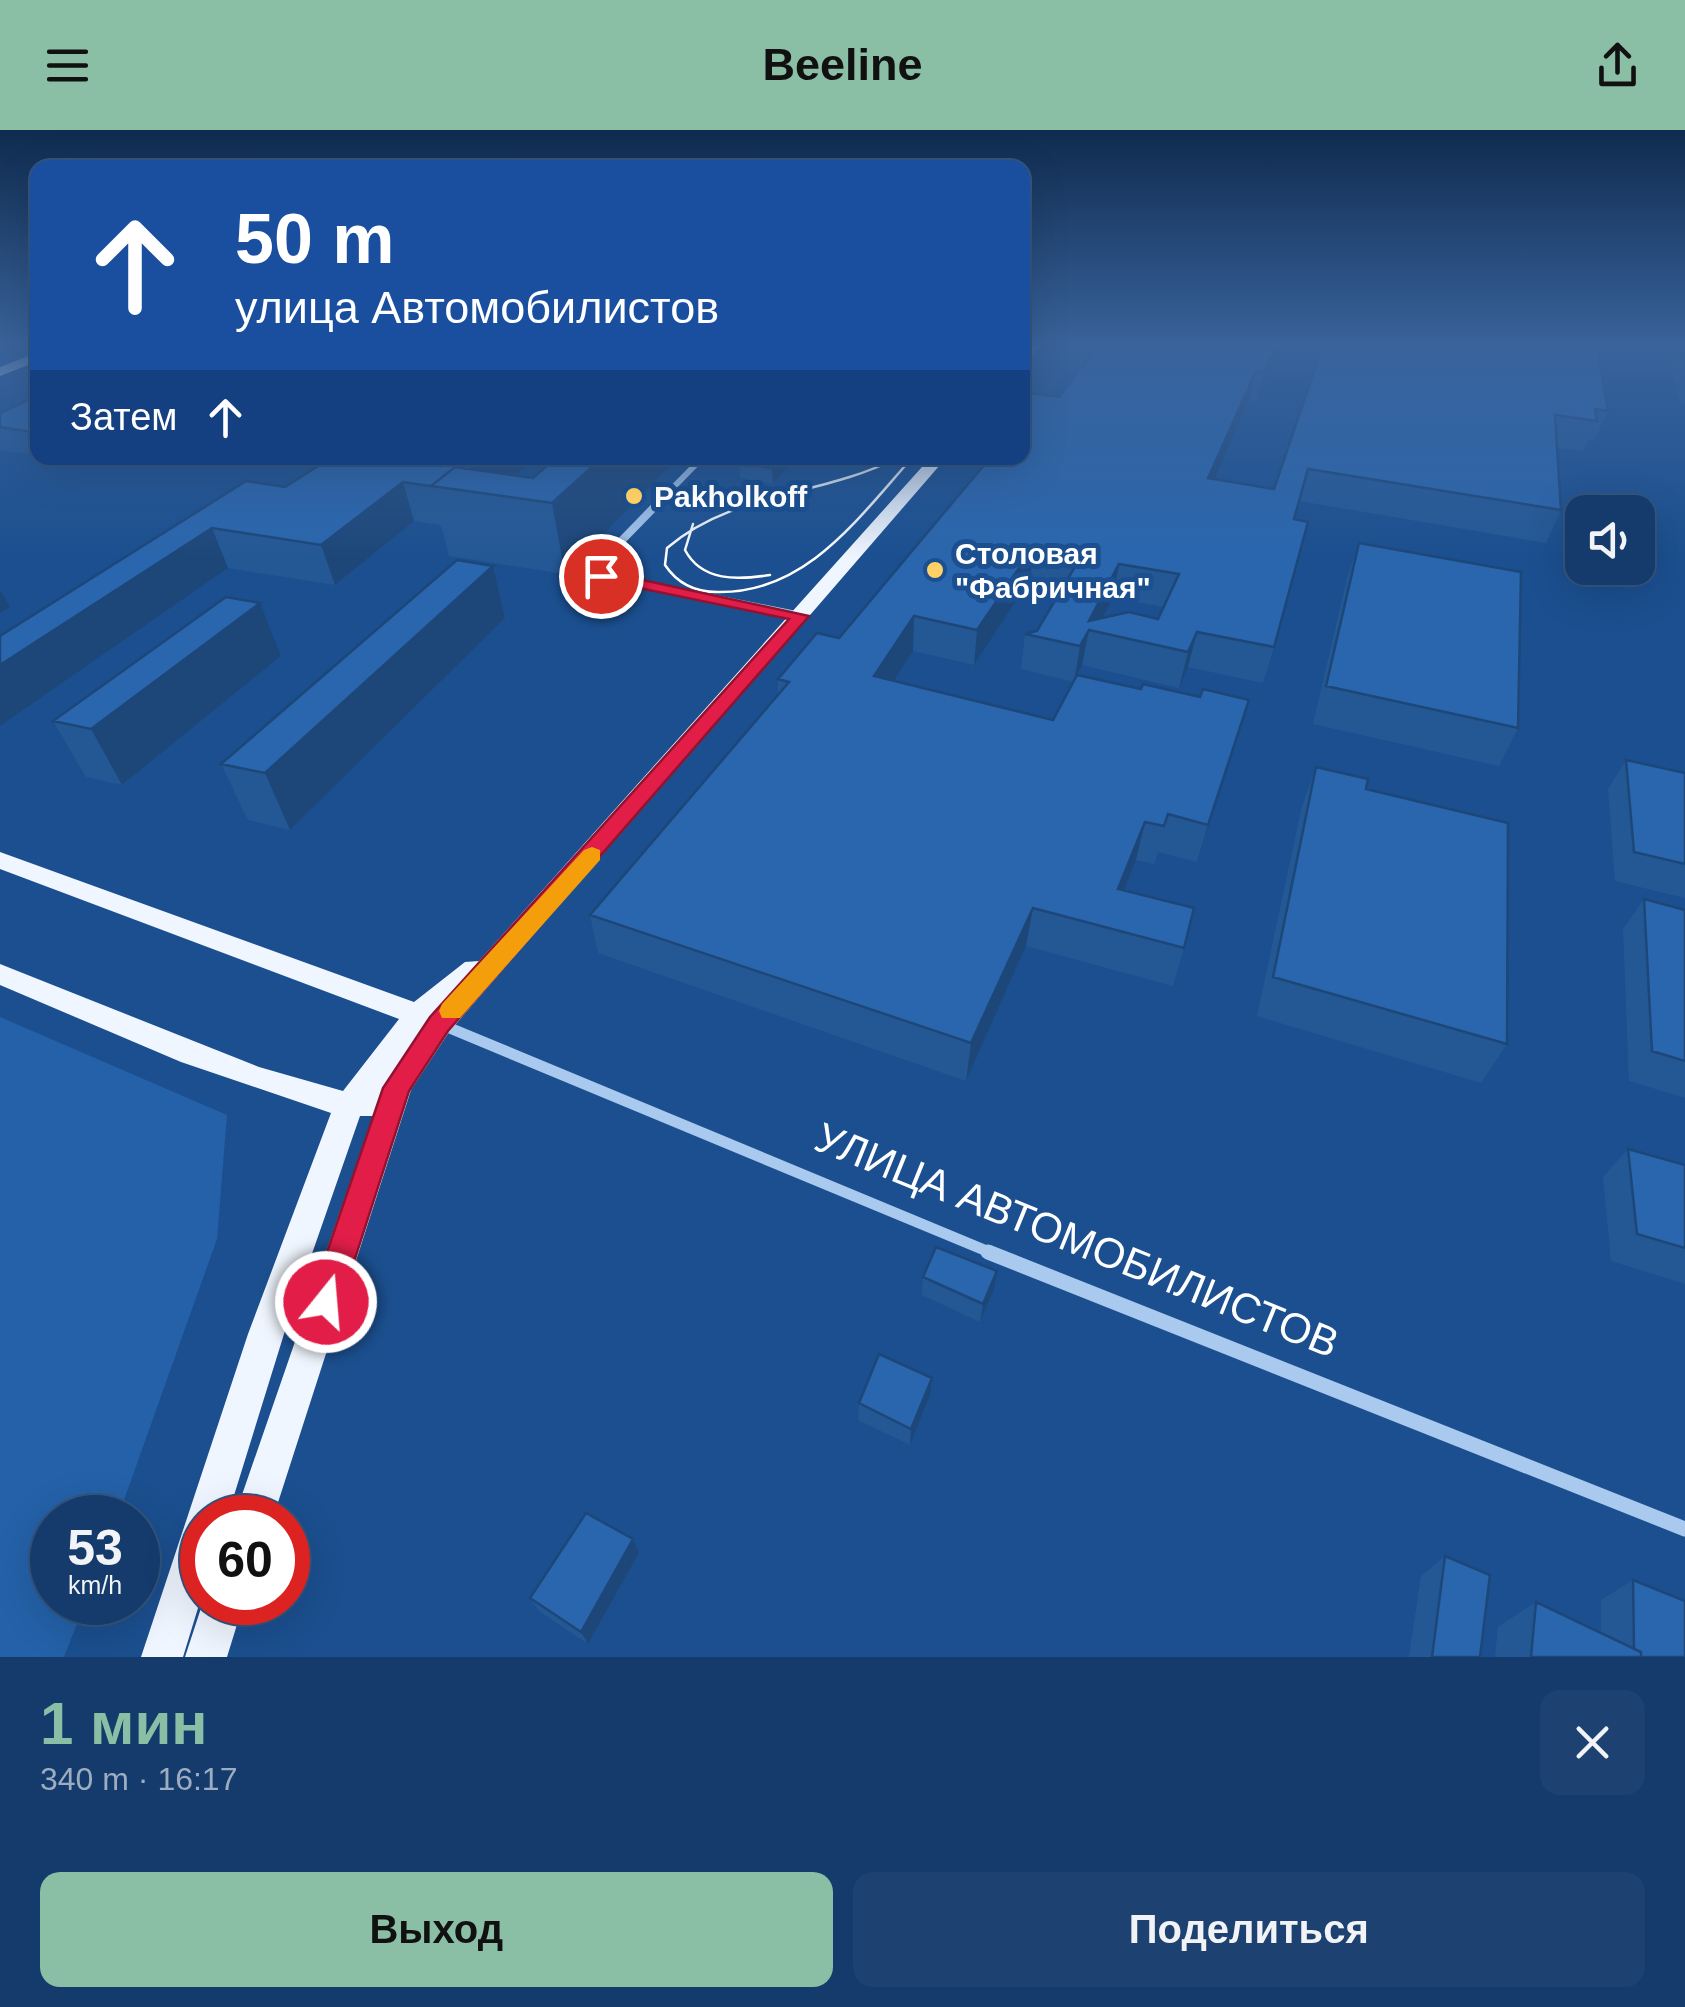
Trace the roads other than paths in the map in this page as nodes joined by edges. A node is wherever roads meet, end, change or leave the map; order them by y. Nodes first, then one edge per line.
1 (695, 465) edge
2 (932, 465) edge
3 (801, 616) junction
4 (0, 860) edge
5 (0, 974) edge
6 (428, 1020) junction
7 (397, 1088) junction
8 (350, 1106) junction
9 (214, 1495) edge
10 (261, 1495) edge
11 (1685, 1529) edge
12 (180, 1601) edge
13 (216, 1625) edge
14 (162, 1657) edge
15 (206, 1657) edge

1 - 3 street
2 - 3 main road
3 - 6 main road
4 - 6 main road, УЛИЦА АВТОМОБИЛИСТОВ
5 - 8 main road
6 - 7 main road
6 - 8 main road
6 - 11 street, УЛИЦА АВТОМОБИЛИСТОВ
7 - 8 main road
7 - 10 main road
8 - 9 main road
12 - 14 main road
13 - 15 main road

